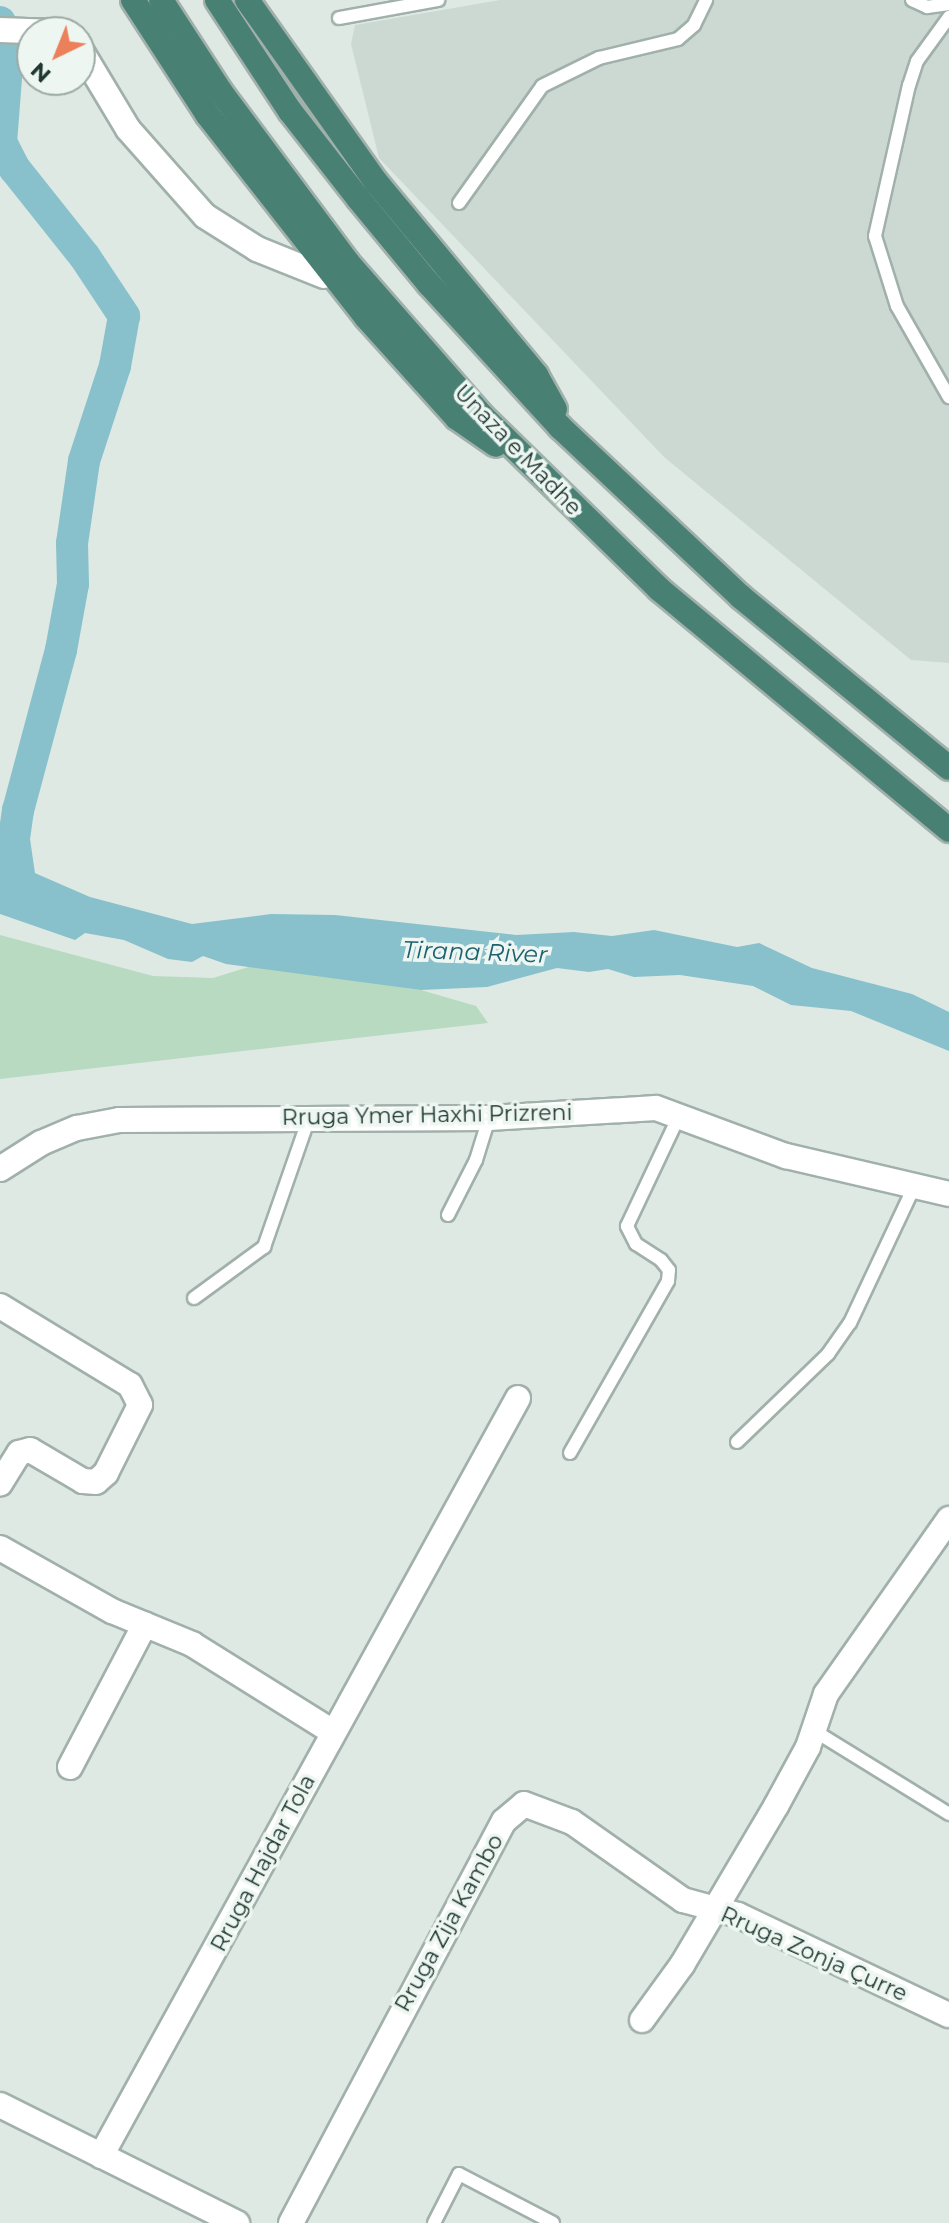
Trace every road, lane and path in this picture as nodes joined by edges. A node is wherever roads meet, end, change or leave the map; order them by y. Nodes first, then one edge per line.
1 (133, 0) edge
2 (161, 0) edge
3 (217, 0) edge
4 (247, 0) edge
5 (438, 0) edge
6 (706, 0) edge
7 (912, 0) edge
8 (949, 4) edge
9 (949, 17) edge
10 (339, 18) dead end
11 (96, 76) edge
12 (459, 203) dead end
13 (324, 276) dead end
14 (949, 397) edge
15 (560, 427) junction
16 (535, 471) junction
17 (949, 768) edge
18 (949, 830) edge
19 (680, 1114) junction
20 (309, 1118) junction
21 (489, 1118) junction
22 (0, 1169) edge
23 (914, 1187) junction
24 (949, 1194) edge
25 (448, 1215) dead end
26 (194, 1298) dead end
27 (0, 1306) edge
28 (518, 1398) dead end
29 (737, 1442) dead end
30 (570, 1453) dead end
31 (0, 1483) edge
32 (949, 1519) edge
33 (0, 1548) edge
34 (145, 1624) junction
35 (813, 1730) junction
36 (333, 1732) junction
37 (70, 1767) dead end
38 (949, 1814) edge
39 (713, 1909) junction
40 (949, 2015) edge
41 (642, 2020) dead end
42 (0, 2105) edge
43 (101, 2156) junction
44 (237, 2223) edge
45 (291, 2223) edge
46 (434, 2223) edge
47 (553, 2223) edge

1 - 16 highway
2 - 16 highway, Unaza e Madhe
3 - 15 highway, Unaza e Madhe
4 - 15 highway
5 - 10 lane
6 - 12 lane
7 - 8 lane
9 - 14 lane
11 - 13 street
15 - 17 highway, Unaza e Madhe
16 - 18 highway, Unaza e Madhe
19 - 21 street, Rruga Ymer Haxhi Prizreni
19 - 23 street, Rruga Ymer Haxhi Prizreni
19 - 30 lane
20 - 21 street, Rruga Ymer Haxhi Prizreni
20 - 22 street, Rruga Ymer Haxhi Prizreni
20 - 26 lane
21 - 25 lane
23 - 24 street, Rruga Ymer Haxhi Prizreni
23 - 29 lane
27 - 31 street
28 - 36 street, Rruga Hajdar Tola
32 - 35 street
33 - 34 street
34 - 36 street
34 - 37 street
35 - 38 lane
35 - 39 street
36 - 43 street, Rruga Hajdar Tola
39 - 40 street, Rruga Zonja Çurre
39 - 41 street, Rruga Zonja Çurre
39 - 45 street, Rruga Zija Kambo
42 - 43 street
43 - 44 street
46 - 47 lane

